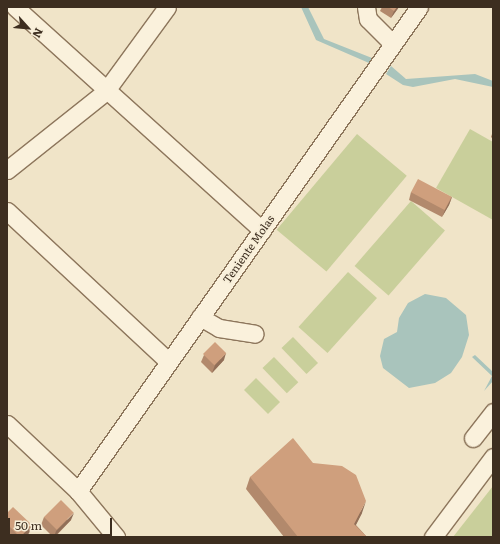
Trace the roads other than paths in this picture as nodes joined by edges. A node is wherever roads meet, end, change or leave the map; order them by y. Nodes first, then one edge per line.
1 (15, 7) edge
2 (167, 7) edge
3 (366, 7) edge
4 (419, 7) edge
5 (393, 44) junction
6 (105, 92) junction
7 (7, 170) edge
8 (7, 211) edge
9 (262, 230) junction
10 (200, 317) junction
11 (255, 334) dead end
12 (168, 361) junction
13 (493, 412) edge
14 (7, 424) edge
15 (473, 438) dead end
16 (493, 457) edge
17 (78, 491) junction
18 (116, 537) edge
19 (432, 537) edge

1 - 6 street
2 - 6 street
3 - 5 street
4 - 5 street, Teniente Molas
5 - 9 street, Teniente Molas
6 - 7 street
6 - 9 street
8 - 12 street
9 - 10 street, Teniente Molas
10 - 11 street
10 - 12 street, Teniente Molas
12 - 17 street, Teniente Molas
13 - 15 street
14 - 17 street
16 - 19 street
17 - 18 street

